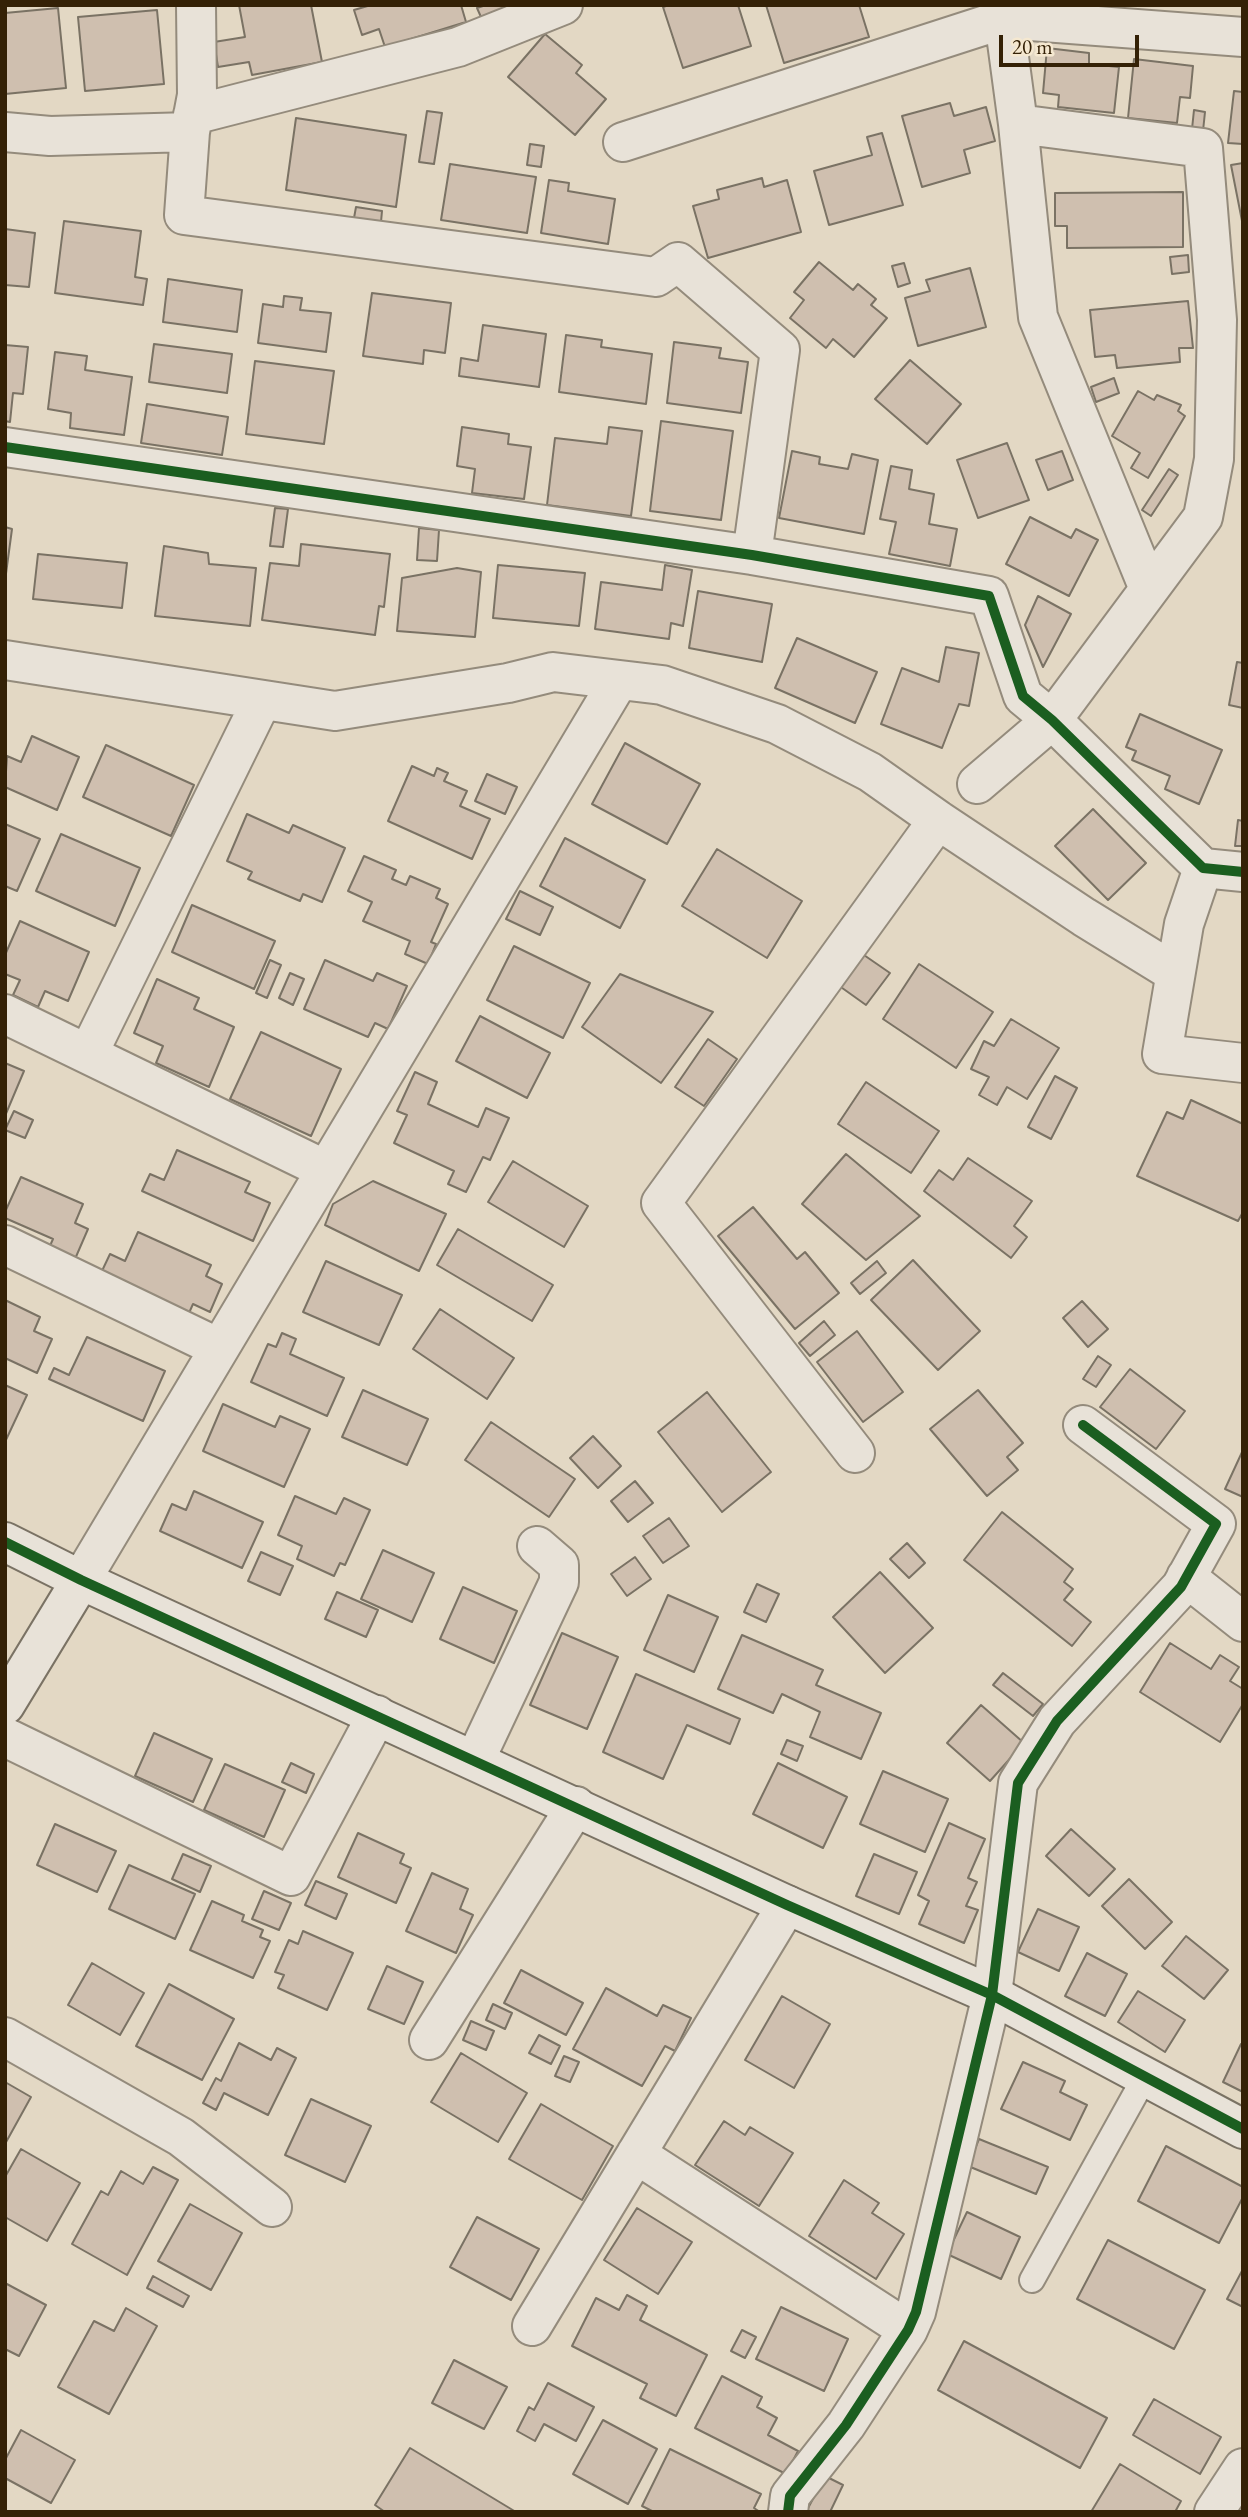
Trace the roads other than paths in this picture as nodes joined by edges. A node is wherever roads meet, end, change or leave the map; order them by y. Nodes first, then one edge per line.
1 (196, 5) edge
2 (563, 5) edge
3 (1003, 12) edge
4 (1243, 37) edge
5 (192, 123) junction
6 (1018, 124) junction
7 (5, 132) edge
8 (623, 142) dead end
9 (5, 447) edge
10 (752, 555) junction
11 (1149, 589) junction
12 (5, 660) edge
13 (619, 680) junction
14 (262, 700) junction
15 (1052, 720) junction
16 (977, 784) dead end
17 (938, 820) junction
18 (1203, 868) junction
19 (1243, 872) edge
20 (1175, 973) junction
21 (5, 1014) edge
22 (88, 1054) junction
23 (1243, 1063) edge
24 (326, 1170) junction
25 (5, 1245) edge
26 (219, 1348) junction
27 (1083, 1425) dead end
28 (855, 1453) dead end
29 (5, 1542) edge
30 (537, 1546) dead end
31 (1186, 1577) junction
32 (81, 1580) junction
33 (1243, 1622) edge
34 (5, 1705) edge
35 (377, 1715) junction
36 (5, 1737) edge
37 (475, 1760) junction
38 (576, 1806) junction
39 (787, 1905) junction
40 (992, 1995) junction
41 (5, 2037) edge
42 (429, 2040) dead end
43 (1146, 2076) junction
44 (1243, 2129) edge
45 (636, 2154) junction
46 (272, 2207) dead end
47 (1031, 2280) dead end
48 (532, 2326) dead end
49 (908, 2330) junction
50 (1243, 2468) edge
51 (788, 2512) edge
52 (1214, 2512) edge

1 - 5 street
2 - 5 street
3 - 4 street
3 - 6 street
3 - 8 street
5 - 7 street
5 - 10 street
6 - 11 street
6 - 11 street
9 - 10 street
10 - 15 street
11 - 15 street
12 - 14 street
13 - 14 street
13 - 17 street
13 - 24 street
14 - 22 street
15 - 16 street
15 - 18 street
17 - 20 street
17 - 28 street
18 - 19 street
18 - 20 street
20 - 23 street
21 - 22 street
22 - 24 street
24 - 26 street
25 - 26 street
26 - 32 street
27 - 31 street
29 - 32 street
30 - 37 street
31 - 33 street
31 - 40 street
32 - 34 street
32 - 35 street
35 - 36 street
35 - 37 street
37 - 38 street
38 - 39 street
38 - 42 street
39 - 40 street
39 - 45 street
40 - 43 street
40 - 49 street
41 - 46 street
43 - 44 street
43 - 47 lane
45 - 48 street
45 - 49 street
49 - 51 street
50 - 52 street

